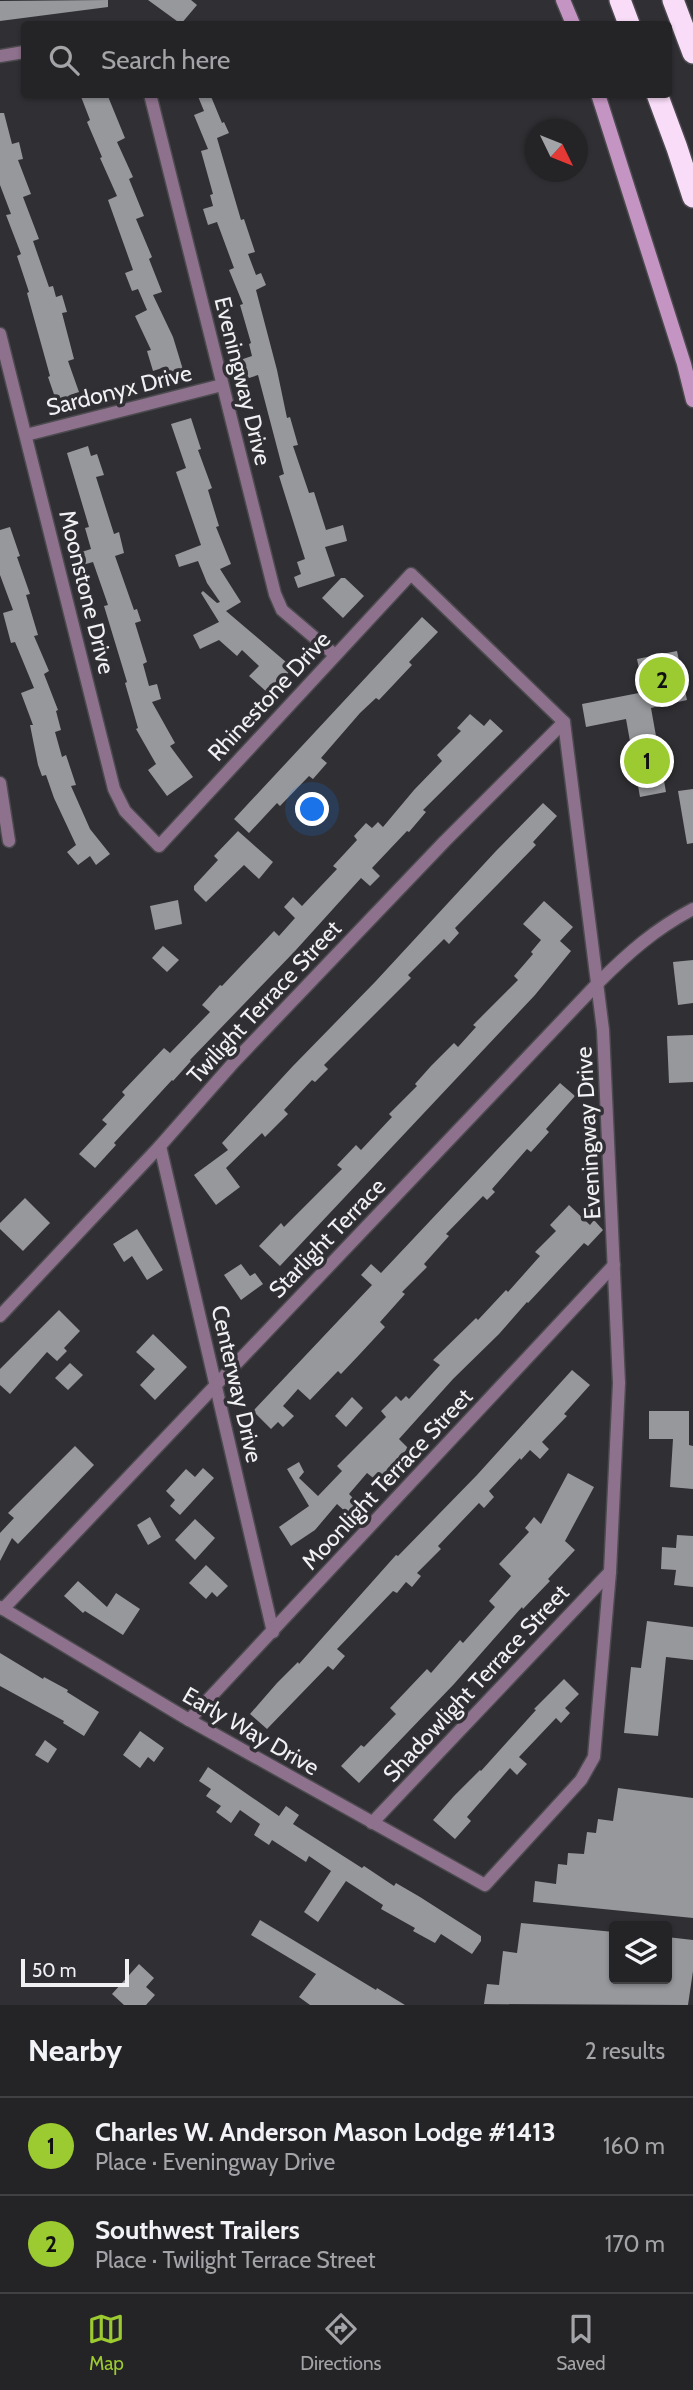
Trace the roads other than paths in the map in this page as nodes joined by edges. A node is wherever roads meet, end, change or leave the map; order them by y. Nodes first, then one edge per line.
1 (564, 0) edge
2 (620, 0) edge
3 (673, 0) edge
4 (572, 21) edge
5 (628, 21) edge
6 (21, 52) edge
7 (693, 53) edge
8 (0, 56) edge
9 (151, 98) edge
10 (599, 98) edge
11 (658, 98) edge
12 (693, 197) edge
13 (0, 334) edge
14 (222, 385) junction
15 (693, 400) edge
16 (26, 435) junction
17 (335, 655) junction
18 (564, 722) junction
19 (0, 783) edge
20 (9, 841) dead end
21 (159, 846) joint
22 (693, 909) edge
23 (598, 983) junction
24 (160, 1146) junction
25 (614, 1265) junction
26 (0, 1316) edge
27 (216, 1385) junction
28 (610, 1572) junction
29 (2, 1608) edge
30 (273, 1632) junction
31 (189, 1720) junction
32 (372, 1823) junction
33 (485, 1885) joint

1 - 4 main road
2 - 5 highway
3 - 7 highway
6 - 8 street
9 - 14 street, Eveningway Drive
10 - 15 main road
11 - 12 highway
13 - 16 street, Moonstone Drive
14 - 16 street, Sardonyx Drive
14 - 17 street, Eveningway Drive
16 - 21 street, Moonstone Drive
17 - 18 street, Rhinestone Drive
17 - 21 street, Rhinestone Drive
18 - 23 street, Eveningway Drive
18 - 24 street, Twilight Terrace Street
19 - 20 street
22 - 23 street, Starlight Terrace
23 - 25 street, Eveningway Drive
23 - 27 street, Starlight Terrace
24 - 26 street, Twilight Terrace Street
24 - 27 street, Centerway Drive
25 - 28 street, Eveningway Drive
25 - 30 street, Moonlight Terrace Street
27 - 29 street, Starlight Terrace
27 - 30 street, Centerway Drive
28 - 32 street, Shadowlight Terrace Street
28 - 33 street, Eveningway Drive
29 - 31 street, Early Way Drive
30 - 31 street, Moonlight Terrace Street
31 - 32 street, Early Way Drive
32 - 33 street, Early Way Drive

